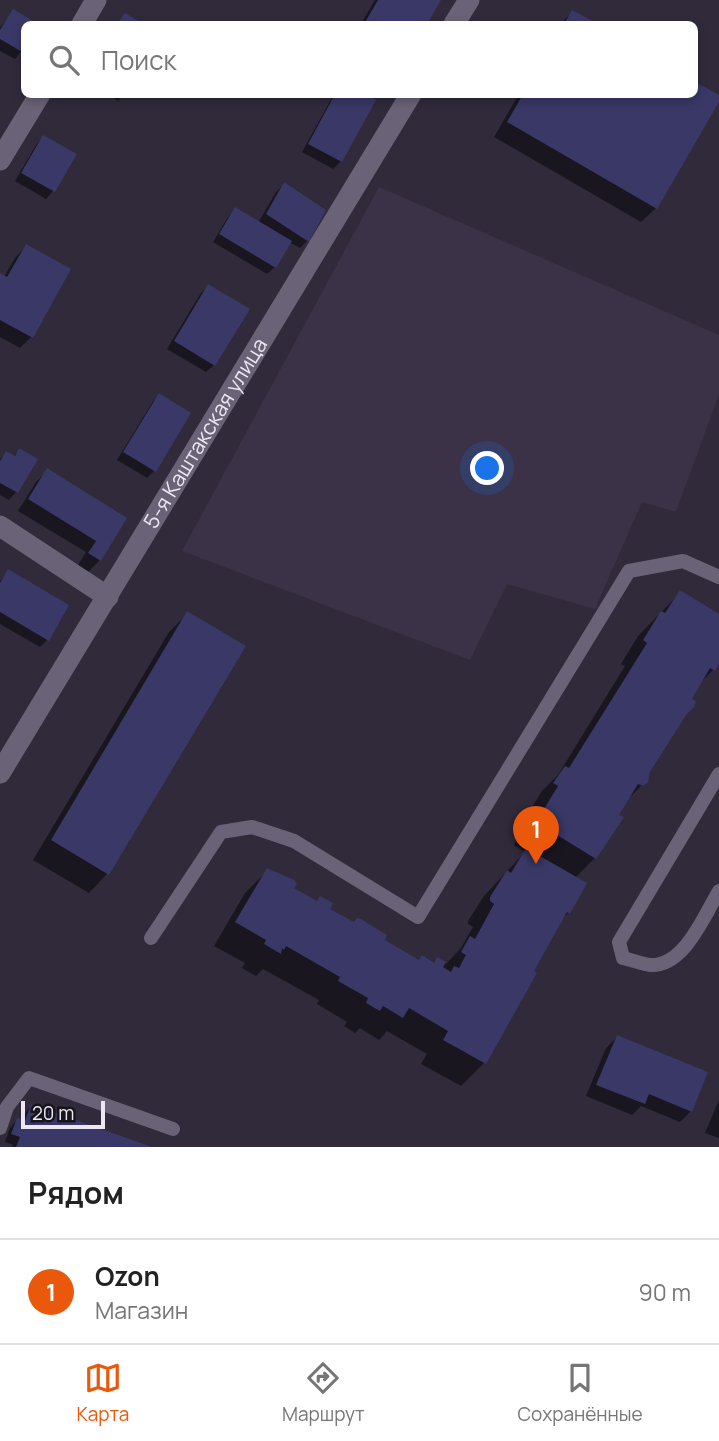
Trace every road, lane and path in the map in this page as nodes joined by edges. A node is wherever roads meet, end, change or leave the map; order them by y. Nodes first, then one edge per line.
1 (96, 0) edge
2 (468, 0) edge
3 (84, 21) edge
4 (456, 21) edge
5 (38, 98) edge
6 (409, 98) edge
7 (0, 160) edge
8 (0, 526) edge
9 (719, 577) edge
10 (108, 597) junction
11 (0, 773) edge
12 (719, 774) edge
13 (719, 891) edge
14 (151, 938) dead end
15 (0, 1128) edge
16 (173, 1129) dead end

1 - 3 street
2 - 4 street
5 - 7 street
6 - 10 street, 5-я Каштакская улица
8 - 10 street
9 - 14 lane
10 - 11 street, 5-я Каштакская улица
12 - 13 lane
15 - 16 lane

